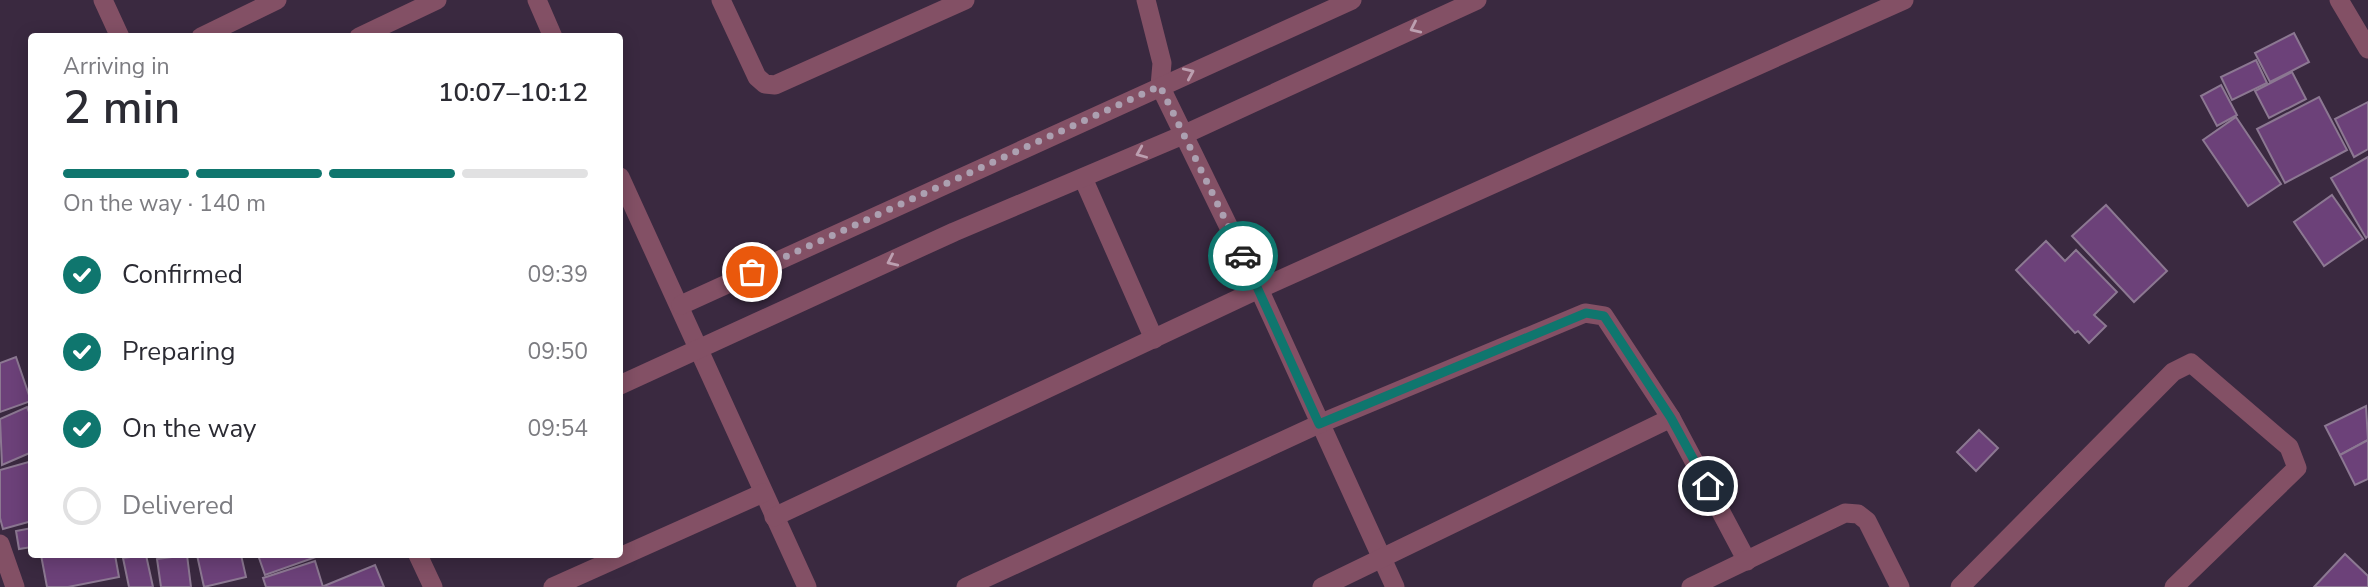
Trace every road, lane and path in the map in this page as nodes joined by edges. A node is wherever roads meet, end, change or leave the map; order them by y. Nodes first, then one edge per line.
1 (103, 0) edge
2 (277, 0) edge
3 (437, 0) edge
4 (537, 0) edge
5 (721, 0) edge
6 (965, 0) edge
7 (1146, 0) edge
8 (1352, 0) edge
9 (1477, 0) edge
10 (1905, 0) edge
11 (2339, 0) edge
12 (118, 33) edge
13 (209, 33) edge
14 (367, 33) edge
15 (548, 33) edge
16 (2368, 49) edge
17 (1160, 86) junction
18 (1183, 135) junction
19 (1083, 178) junction
20 (623, 192) edge
21 (1259, 289) junction
22 (681, 305) junction
23 (1154, 339) junction
24 (701, 350) junction
25 (623, 384) edge
26 (1671, 418) junction
27 (1319, 424) junction
28 (763, 493) junction
29 (774, 517) junction
30 (0, 544) edge
31 (623, 556) edge
32 (419, 558) edge
33 (618, 558) edge
34 (1382, 559) junction
35 (1747, 561) junction
36 (15, 587) edge
37 (433, 587) edge
38 (553, 587) edge
39 (807, 587) edge
40 (967, 587) edge
41 (1322, 587) edge
42 (1395, 587) edge
43 (1691, 587) edge
44 (1900, 587) edge
45 (1960, 587) edge
46 (2174, 587) edge

1 - 12 street
2 - 13 street
3 - 14 street
4 - 15 street
5 - 6 street
7 - 17 street
17 -> 8 street
9 -> 18 street
10 - 21 street
11 - 16 street
17 - 18 street
17 - 22 street
18 -> 19 street
18 - 21 street
19 - 23 street
19 -> 24 street
20 - 22 street
21 - 23 street
21 - 27 street
22 - 24 street
23 - 29 street
24 - 25 street
24 - 28 street
26 - 27 street
26 - 34 street
26 - 35 street
27 - 34 street
27 - 40 street
28 - 29 street
28 - 31 street
29 - 39 street
30 - 36 street
32 - 37 street
33 - 38 street
34 - 41 street
34 - 42 street
35 - 43 street
35 - 44 street
45 - 46 street

